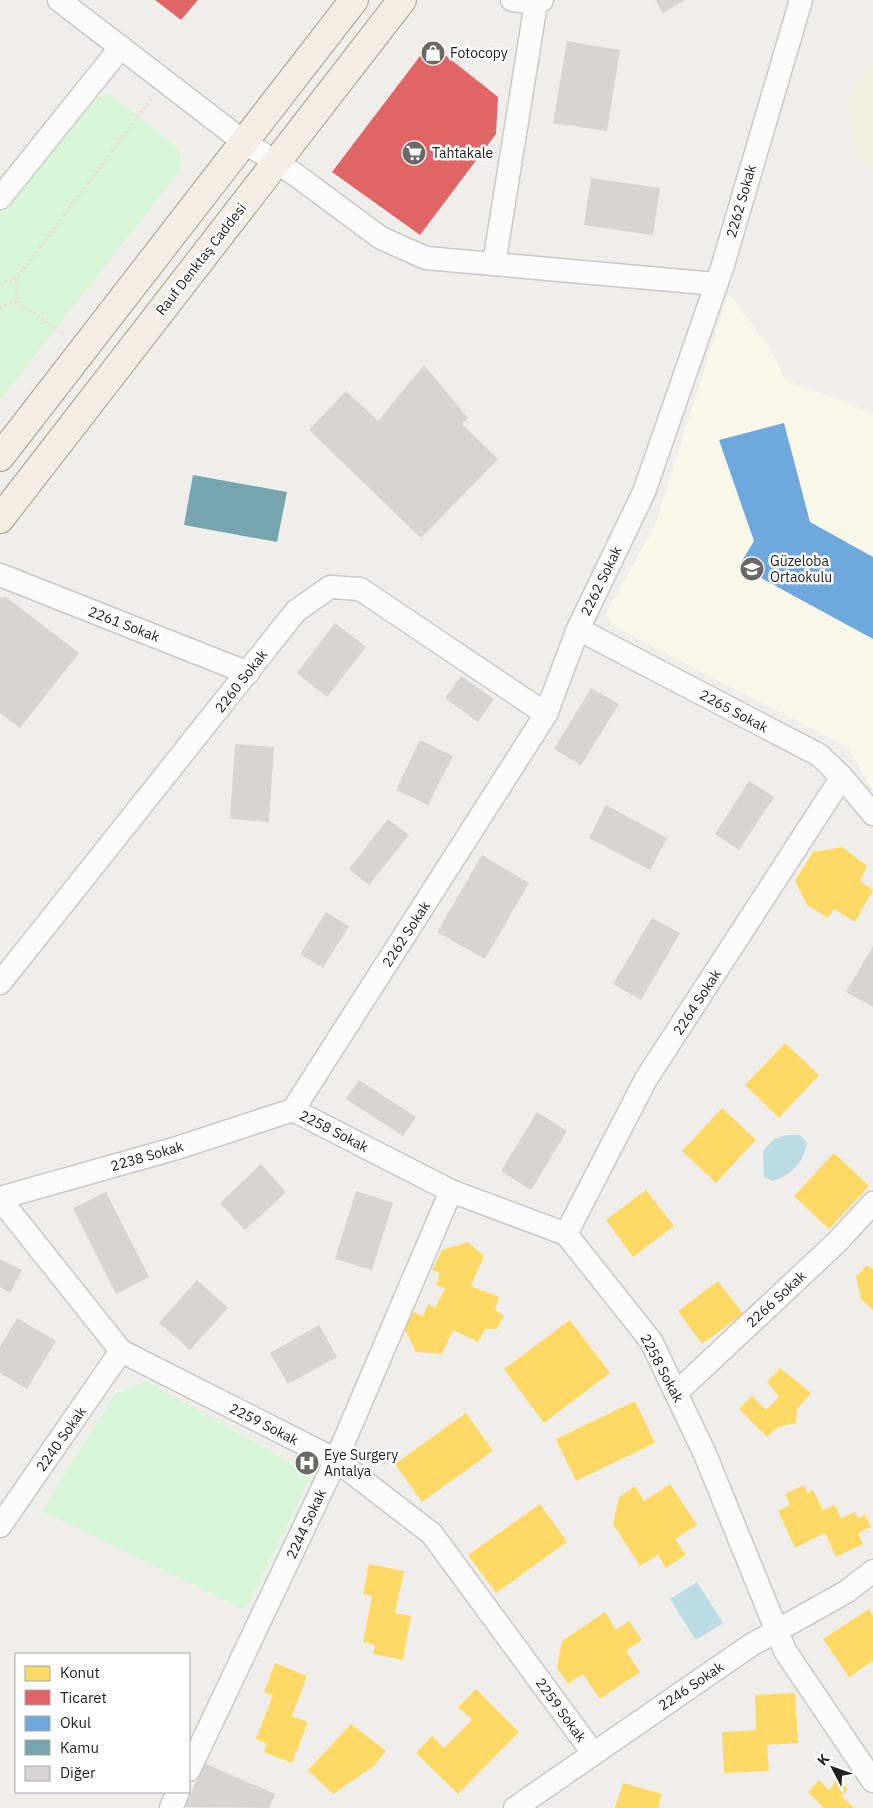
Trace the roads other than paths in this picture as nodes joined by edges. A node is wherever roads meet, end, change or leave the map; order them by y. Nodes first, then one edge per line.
1 (59, 0) edge
2 (354, 0) edge
3 (402, 0) edge
4 (512, 0) edge
5 (801, 0) edge
6 (539, 2) edge
7 (121, 47) junction
8 (244, 142) junction
9 (276, 163) junction
10 (0, 198) edge
11 (494, 264) junction
12 (716, 284) junction
13 (0, 457) edge
14 (0, 519) edge
15 (0, 576) edge
16 (578, 629) junction
17 (248, 673) junction
18 (546, 714) junction
19 (842, 778) junction
20 (873, 814) edge
21 (0, 983) edge
22 (293, 1110) junction
23 (451, 1191) junction
24 (0, 1199) edge
25 (873, 1203) edge
26 (566, 1234) junction
27 (121, 1351) junction
28 (676, 1393) junction
29 (336, 1460) junction
30 (0, 1526) edge
31 (873, 1571) edge
32 (777, 1630) junction
33 (593, 1753) junction
34 (190, 1768) edge
35 (873, 1781) edge
36 (178, 1793) edge
37 (171, 1808) edge
38 (515, 1808) edge

1 - 7 street
2 - 8 main road
3 - 9 main road, Rauf Denktaş Caddesi
4 - 6 street
5 - 12 street, 2262 Sokak
6 - 11 street
7 - 8 street
7 - 10 street
8 - 9 street
8 - 13 main road
9 - 11 street
9 - 14 main road, Rauf Denktaş Caddesi
11 - 12 street
12 - 16 street, 2262 Sokak
15 - 17 street, 2261 Sokak
16 - 18 street, 2262 Sokak
16 - 19 street, 2265 Sokak
17 - 18 street, 2260 Sokak
17 - 21 street, 2260 Sokak
18 - 22 street, 2262 Sokak
19 - 20 street, 2265 Sokak
19 - 26 street, 2264 Sokak
22 - 23 street, 2258 Sokak
22 - 24 street, 2238 Sokak
23 - 26 street, 2258 Sokak
23 - 29 street, 2244 Sokak
24 - 27 street, 2259 Sokak
25 - 28 street, 2266 Sokak
26 - 28 street, 2258 Sokak
27 - 29 street, 2259 Sokak
27 - 30 street, 2240 Sokak
28 - 32 street, 2258 Sokak
29 - 33 street, 2259 Sokak
29 - 34 street, 2244 Sokak
31 - 32 street, 2246 Sokak
32 - 33 street, 2246 Sokak
32 - 35 street, 2258 Sokak
33 - 38 street, 2246 Sokak
36 - 37 street

